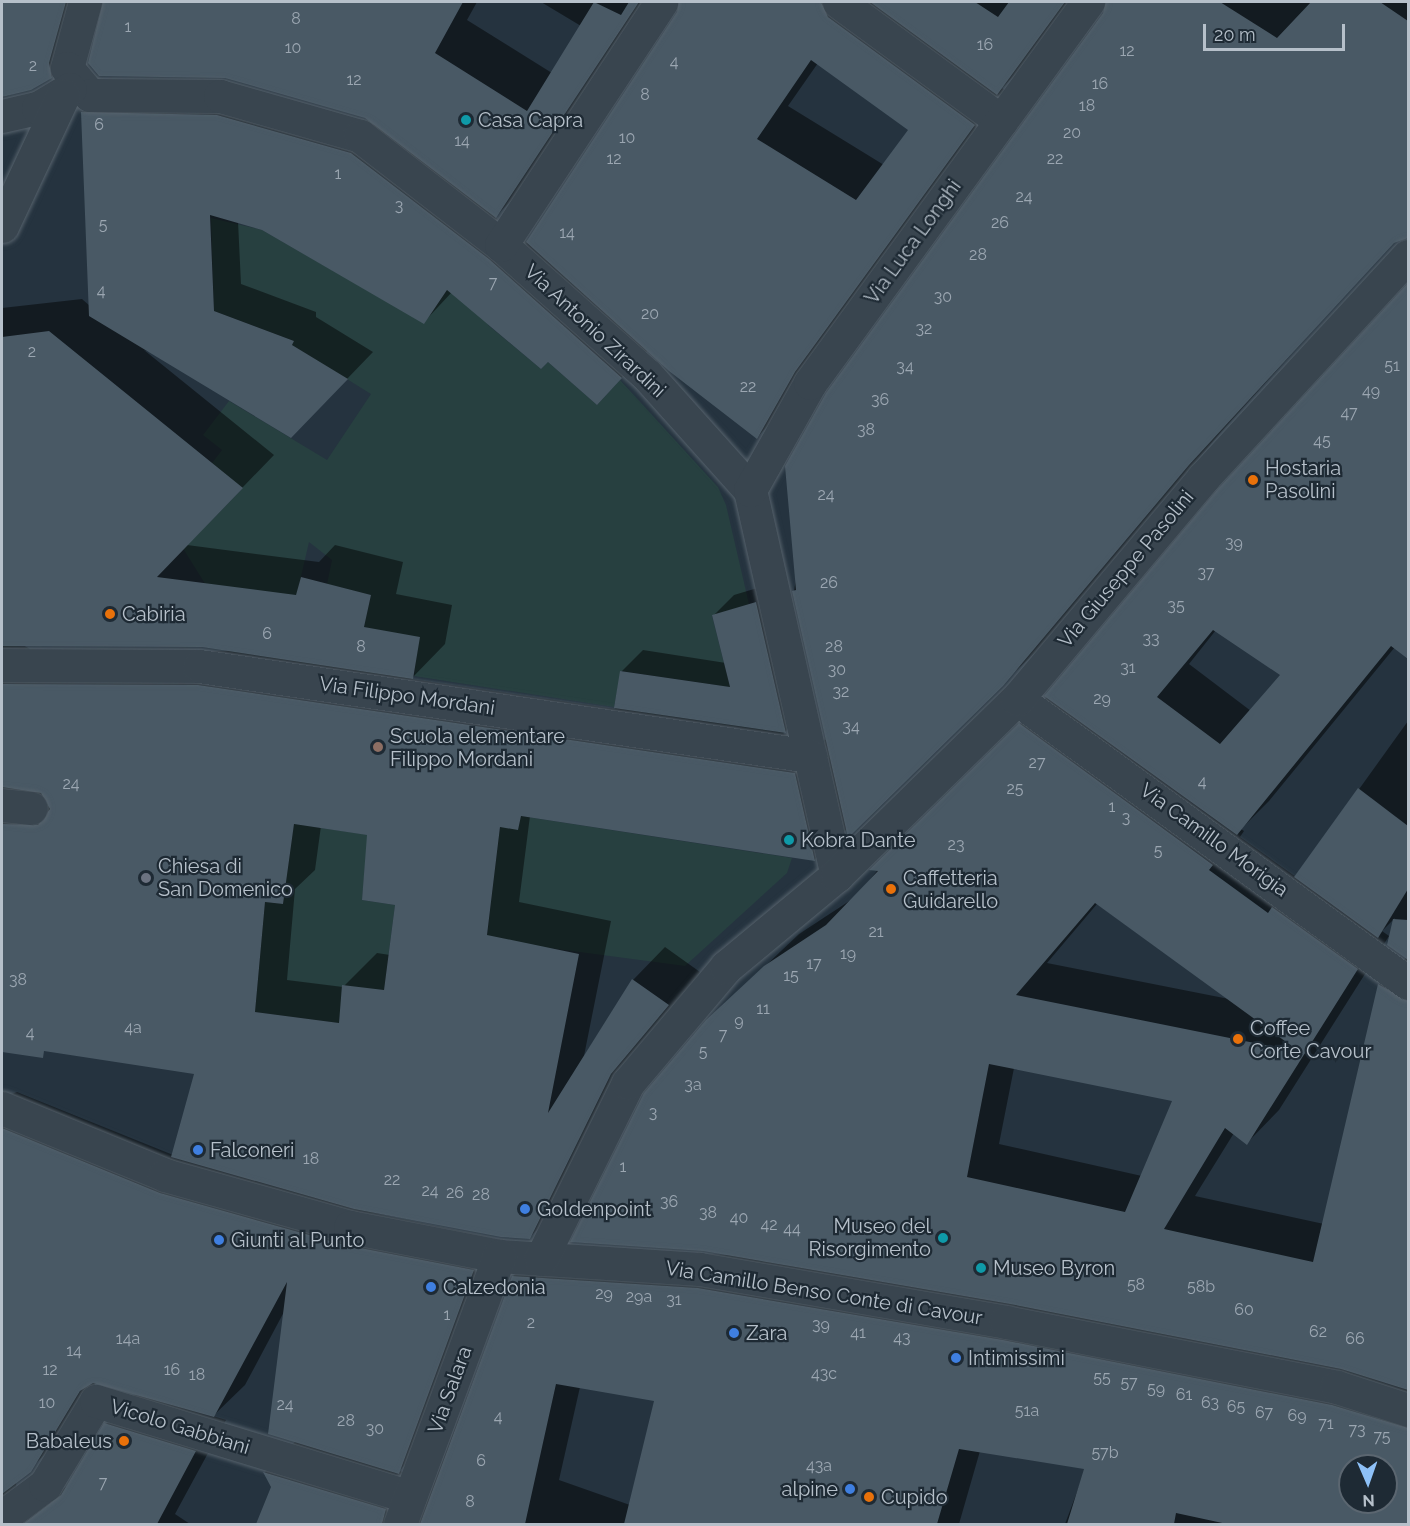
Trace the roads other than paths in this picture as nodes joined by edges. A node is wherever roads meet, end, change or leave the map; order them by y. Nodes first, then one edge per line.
1 (85, 2) edge
2 (661, 2) edge
3 (839, 2) edge
4 (1088, 2) edge
5 (69, 82) junction
6 (2, 116) edge
7 (1001, 121) junction
8 (2, 226) edge
9 (501, 245) junction
10 (1408, 256) edge
11 (750, 490) junction
12 (2, 665) edge
13 (1017, 699) junction
14 (810, 756) junction
15 (837, 875) junction
16 (1408, 983) edge
17 (2, 1108) edge
18 (499, 1256) junction
19 (541, 1258) junction
20 (1408, 1410) edge
21 (405, 1510) edge
22 (2, 1517) edge

1 - 5 street
2 - 9 street
3 - 7 street
4 - 7 street, Via Luca Longhi
5 - 6 street
5 - 8 street
5 - 9 street, Via Antonio Zirardini
7 - 11 street, Via Luca Longhi
9 - 11 street, Via Antonio Zirardini
10 - 13 street, Via Giuseppe Pasolini
11 - 14 street, Via Antonio Zirardini
12 - 14 street, Via Filippo Mordani
13 - 15 street, Via Giuseppe Pasolini
13 - 16 street, Via Camillo Morigia
14 - 15 street, Via Antonio Zirardini
15 - 19 street, Via Giuseppe Pasolini
17 - 18 street, Via Camillo Benso Conte di Cavour
18 - 19 street, Via Camillo Benso Conte di Cavour
18 - 21 street, Via Salara
19 - 20 street, Via Camillo Benso Conte di Cavour
21 - 22 street, Vicolo Gabbiani

